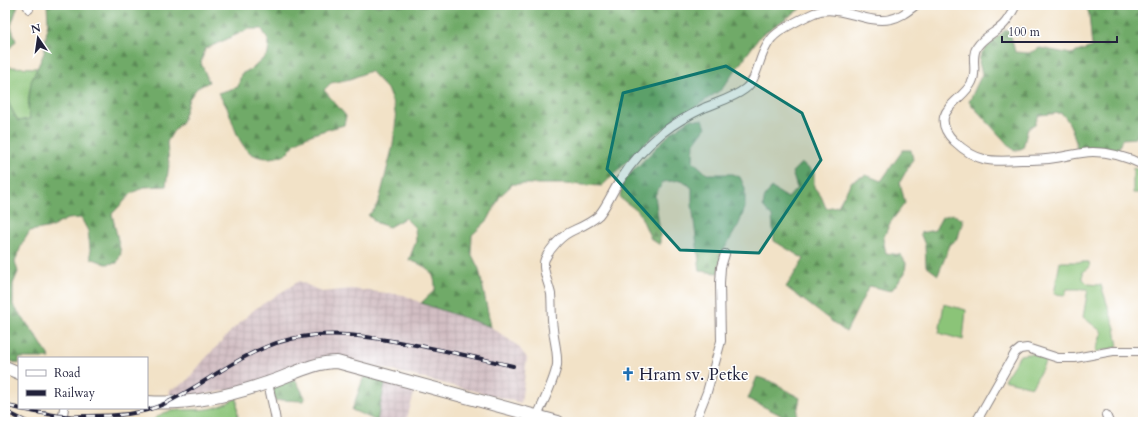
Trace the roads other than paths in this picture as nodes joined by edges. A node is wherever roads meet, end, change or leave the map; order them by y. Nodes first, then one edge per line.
1 (916, 5) edge
2 (1016, 5) edge
3 (1143, 165) edge
4 (725, 254) dead end
5 (1143, 351) edge
6 (5, 367) edge
7 (18, 373) edge
8 (268, 383) junction
9 (148, 402) edge
10 (64, 409) edge
11 (537, 416) junction
12 (62, 422) edge
13 (276, 422) edge
14 (558, 422) edge
15 (695, 422) edge
16 (976, 422) edge

1 - 11 street
2 - 3 street
4 - 15 street
5 - 16 street
6 - 7 main road
8 - 9 main road
8 - 11 main road
8 - 13 street
10 - 12 street
11 - 14 main road

